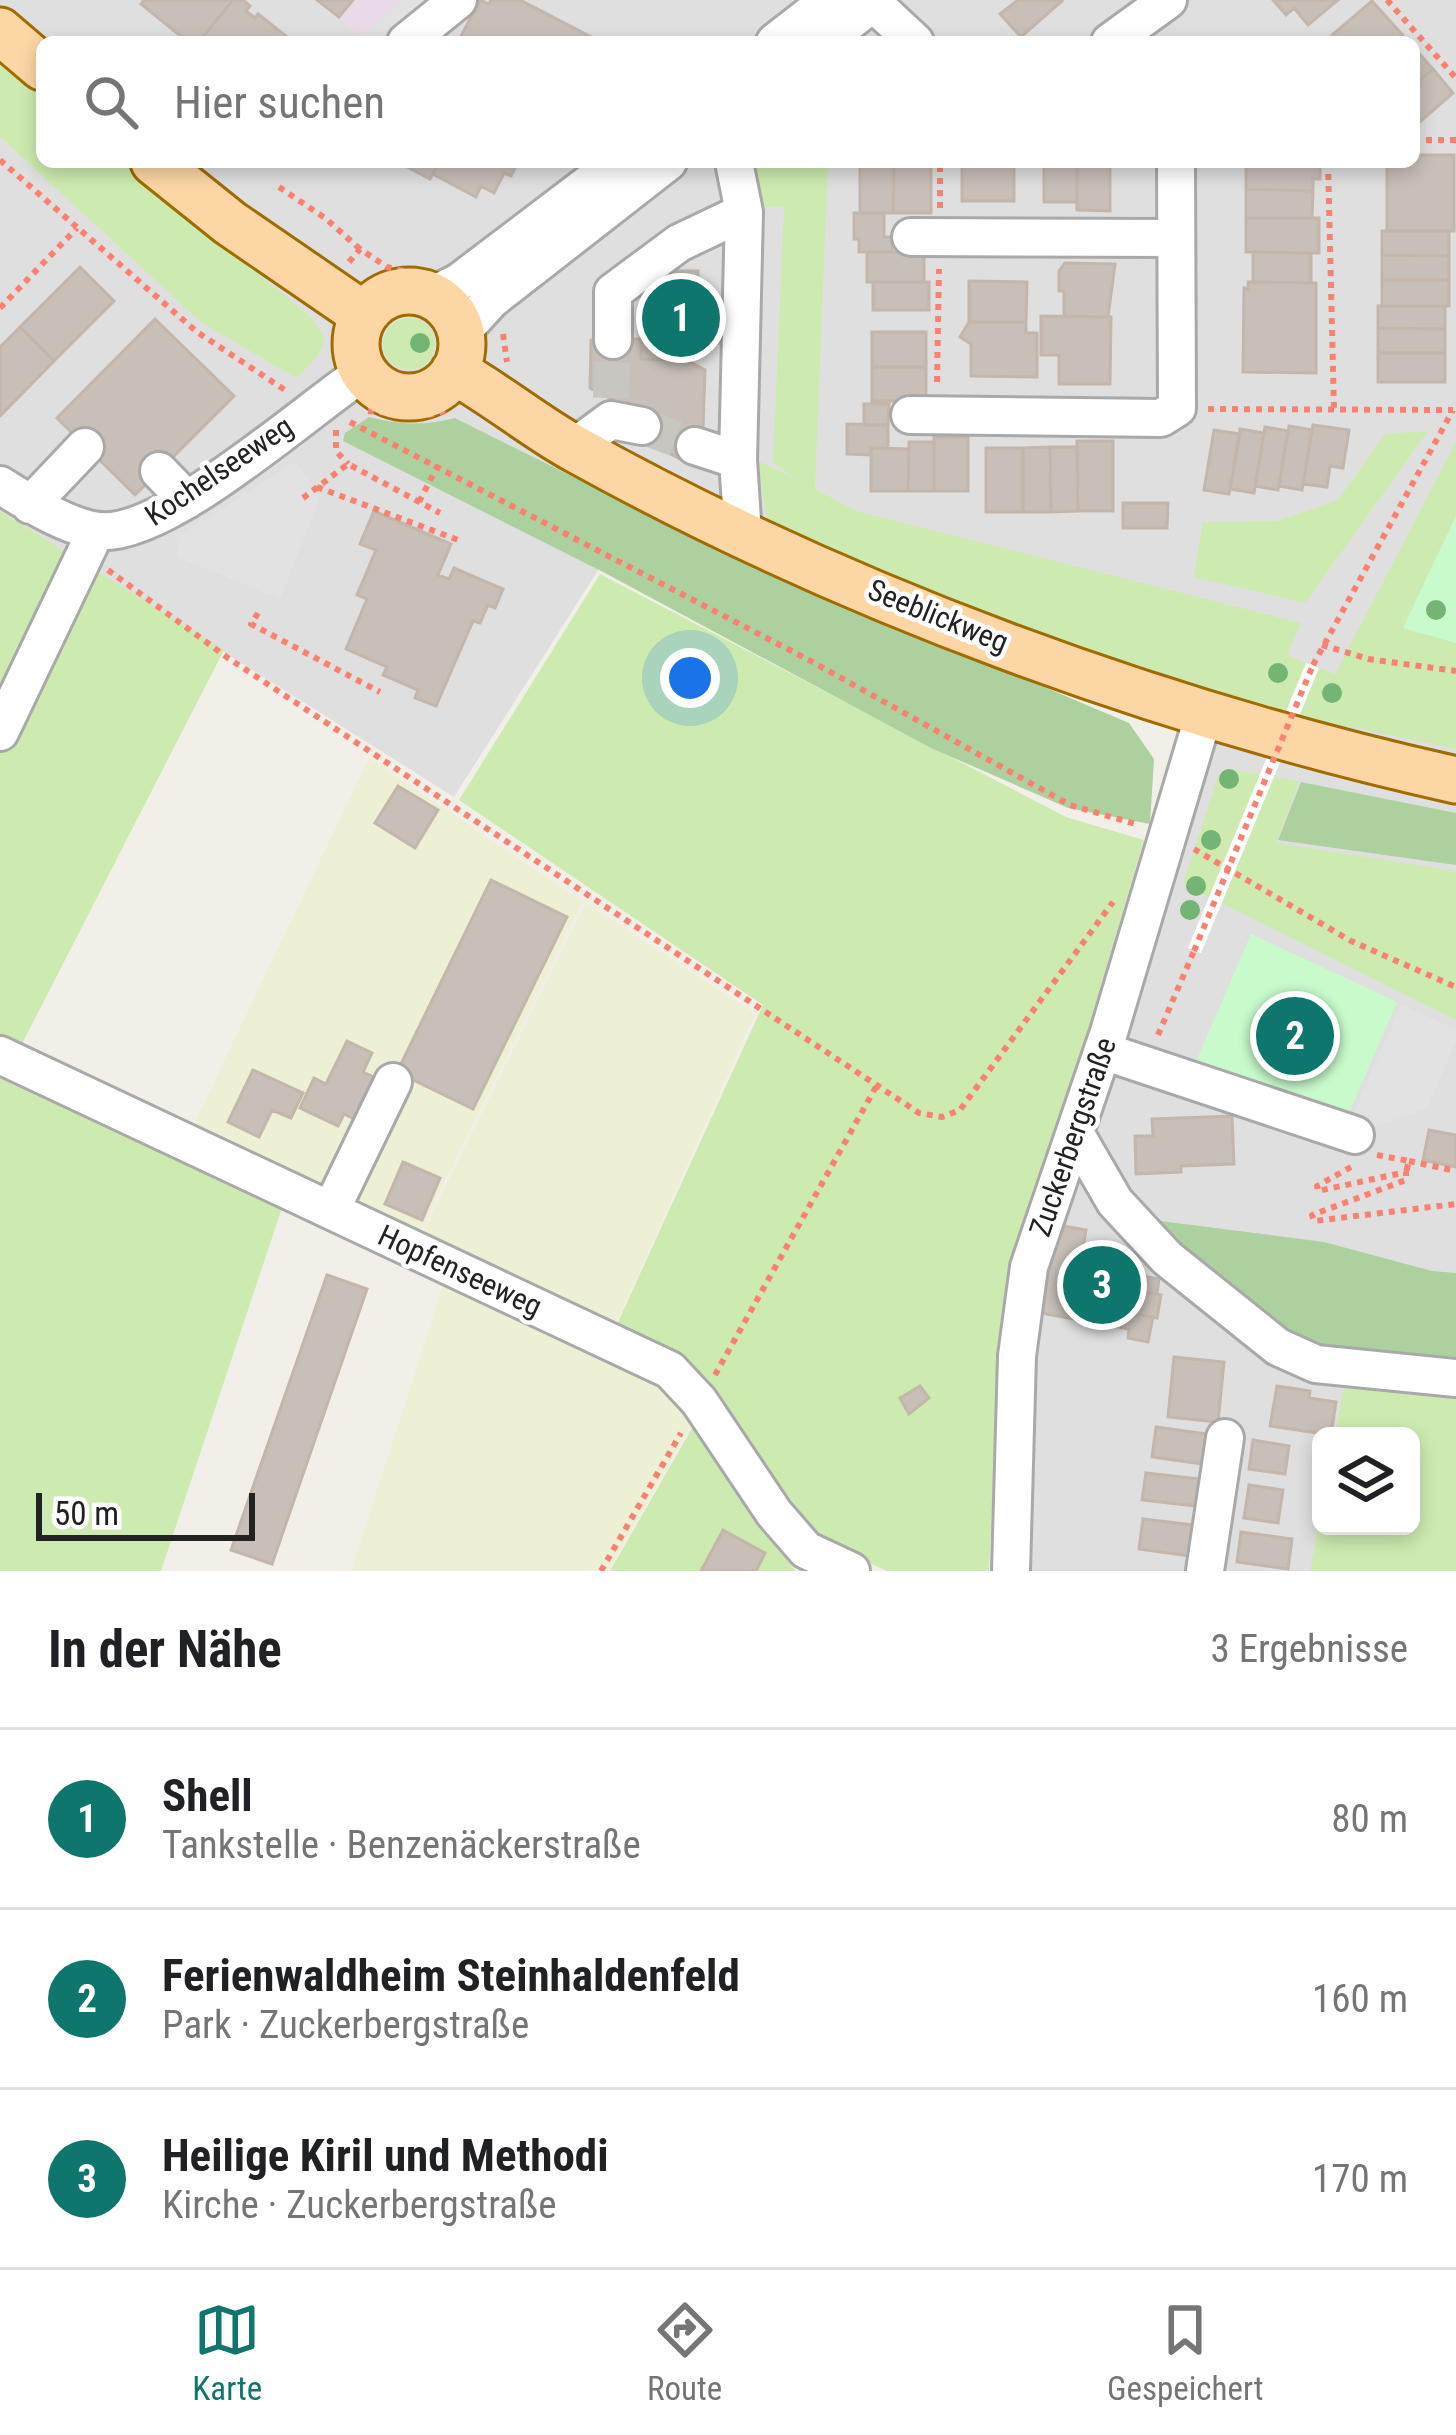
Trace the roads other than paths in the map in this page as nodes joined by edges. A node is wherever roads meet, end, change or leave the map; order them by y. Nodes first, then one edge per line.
1 (458, 0) edge
2 (830, 0) edge
3 (1168, 0) edge
4 (873, 1) edge
5 (0, 31) edge
6 (413, 36) edge
7 (783, 36) edge
8 (830, 36) edge
9 (909, 36) edge
10 (1127, 36) edge
11 (36, 63) edge
12 (161, 168) edge
13 (608, 168) edge
14 (660, 168) edge
15 (735, 168) edge
16 (1176, 168) edge
17 (743, 212) junction
18 (925, 237) road end
19 (1175, 238) junction
20 (431, 296) junction
21 (364, 315) junction
22 (613, 340) tunnel mouth
23 (477, 355) junction
24 (364, 372) junction
25 (621, 415) dead end
26 (923, 416) road end
27 (85, 446) dead end
28 (695, 446) tunnel mouth
29 (573, 448) junction
30 (738, 460) junction
31 (159, 471) dead end
32 (15, 495) edge
33 (187, 500) junction
34 (743, 535) junction
35 (91, 543) junction
36 (1204, 714) junction
37 (0, 733) edge
38 (1456, 780) edge
39 (1103, 1051) junction
40 (0, 1055) edge
41 (393, 1082) dead end
42 (1075, 1133) junction
43 (1362, 1152) road end
44 (331, 1210) junction
45 (1456, 1378) edge
46 (1225, 1438) dead end
47 (850, 1571) edge
48 (1011, 1571) edge
49 (1205, 1571) edge

1 - 6 street
2 - 7 street
3 - 10 street
4 - 8 street
4 - 9 street
5 - 11 main road
12 - 21 main road
13 - 20 street
14 - 23 street
15 - 17 street
16 - 19 street
17 - 22 street
17 - 30 street
18 - 19 street
19 - 26 street
20 - 21 main road
20 - 23 main road
21 - 24 main road
23 - 24 main road
23 - 29 main road, Seeblickweg
24 - 33 street, Kochelseeweg
25 - 29 street
27 - 32 street
28 - 30 street
29 - 34 main road, Seeblickweg
30 - 34 street
31 - 33 street
32 - 35 street
33 - 35 street, Kochelseeweg
34 - 36 main road, Seeblickweg
35 - 37 street
36 - 38 main road, Seeblickweg
36 - 39 street, Zuckerbergstraße
39 - 42 street, Zuckerbergstraße
39 - 43 street
40 - 44 street, Hopfenseeweg
41 - 44 street
42 - 45 street
42 - 48 street, Zuckerbergstraße
44 - 47 street, Hopfenseeweg
46 - 49 street

